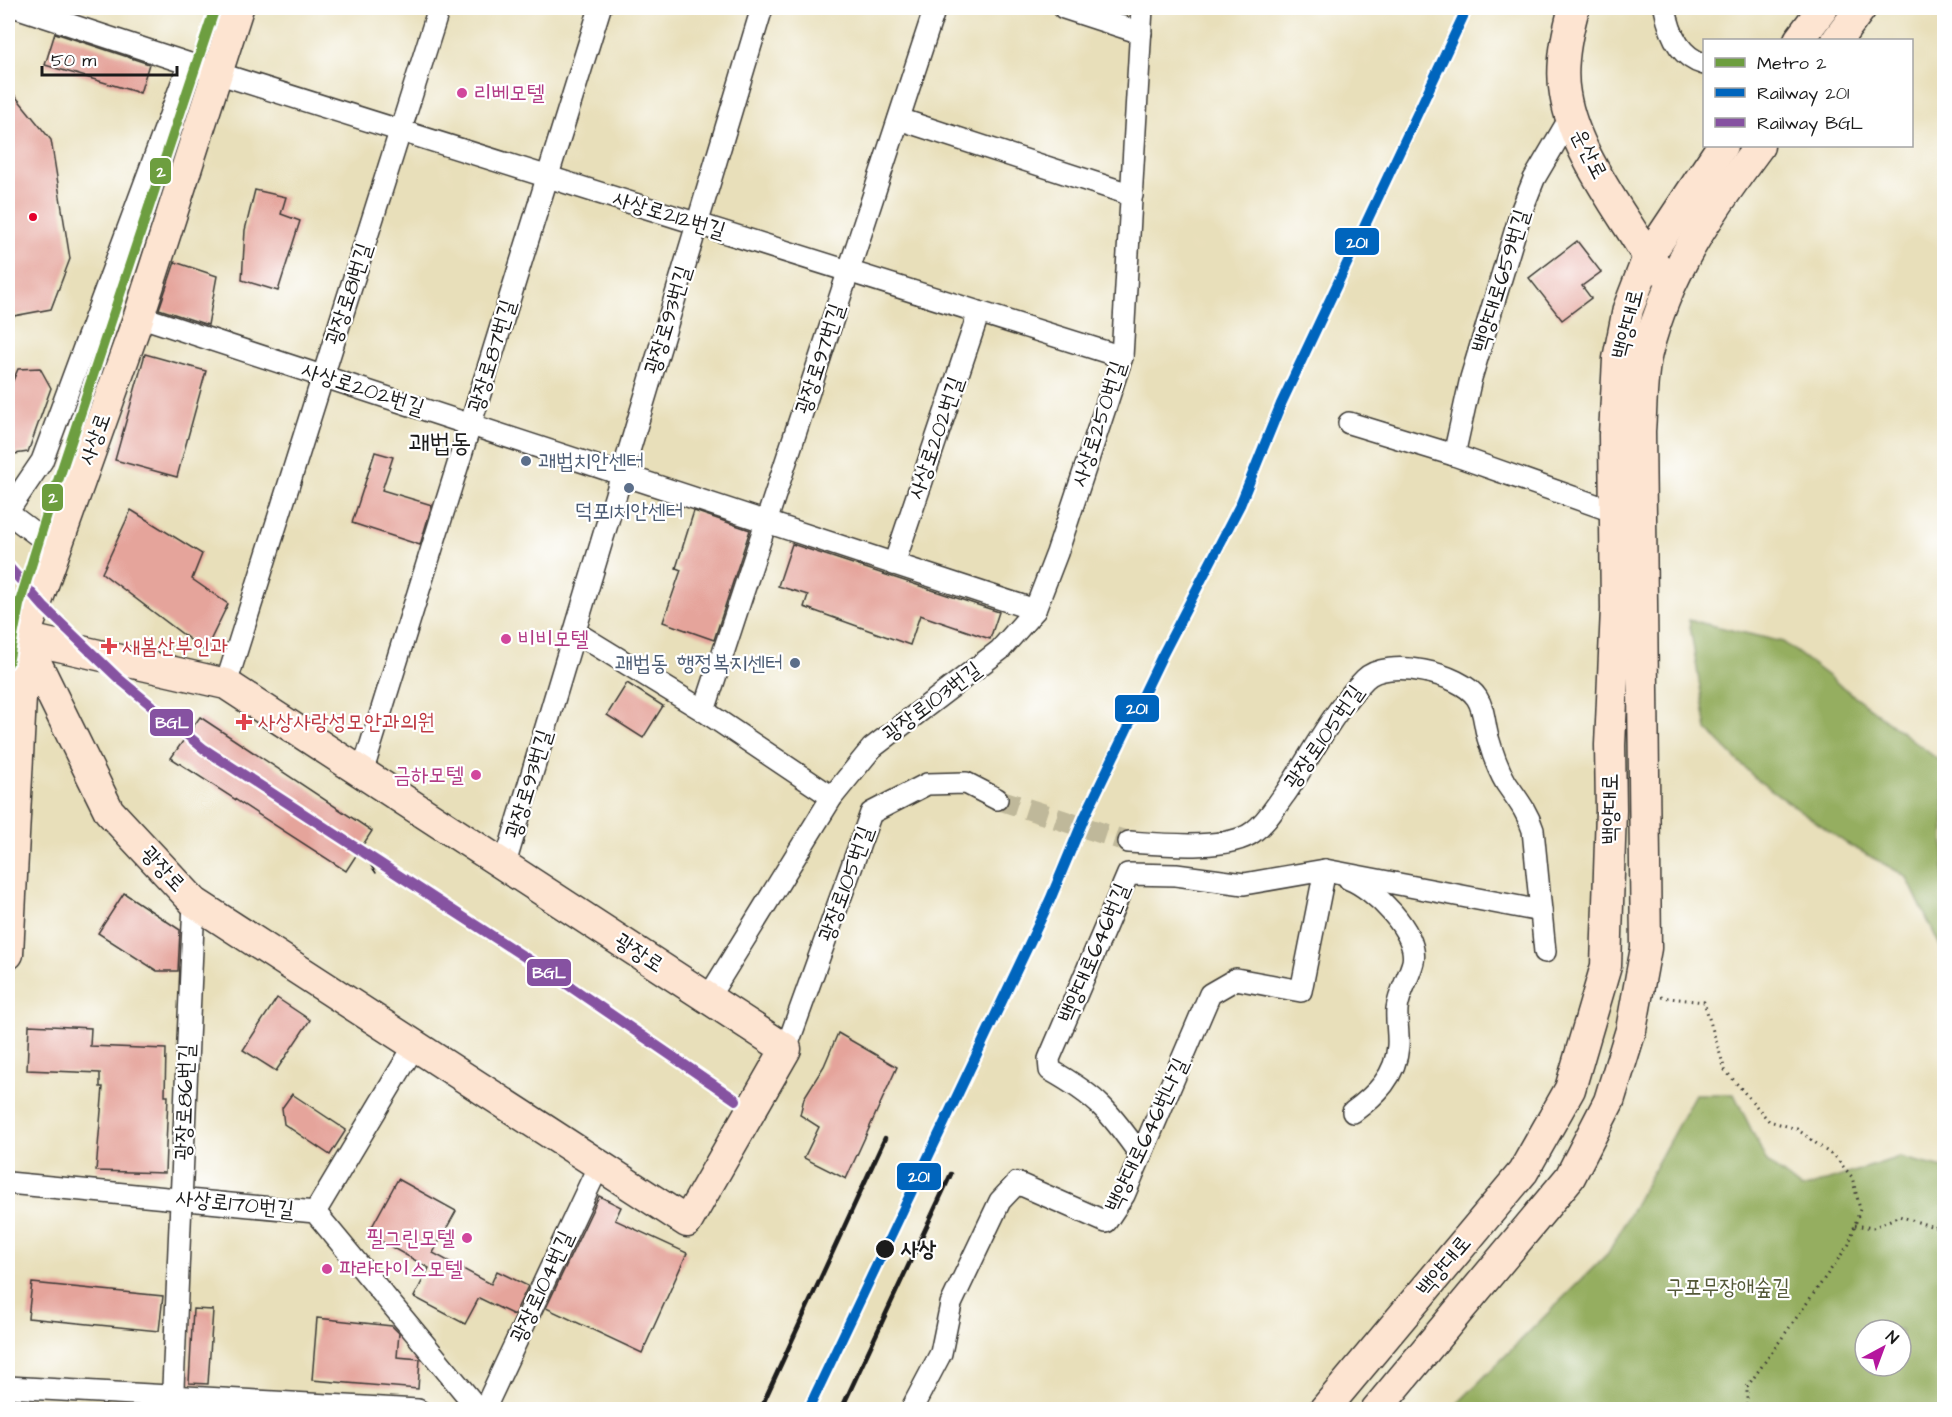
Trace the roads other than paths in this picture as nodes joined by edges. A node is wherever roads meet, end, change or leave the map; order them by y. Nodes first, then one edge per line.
1 (19, 8) edge
2 (238, 8) edge
3 (439, 8) edge
4 (600, 8) edge
5 (762, 8) edge
6 (935, 8) edge
7 (1064, 8) edge
8 (1142, 8) edge
9 (1574, 8) edge
10 (1665, 8) edge
11 (1823, 8) edge
12 (1861, 8) edge
13 (1141, 33) junction
14 (1800, 39) edge
15 (1838, 39) edge
16 (189, 64) junction
17 (1703, 64) edge
18 (217, 74) junction
19 (1570, 116) junction
20 (899, 119) junction
21 (400, 131) junction
22 (1721, 147) edge
23 (1758, 147) edge
24 (548, 177) junction
25 (1132, 195) junction
26 (697, 224) junction
27 (1648, 257) junction
28 (849, 271) junction
29 (1670, 282) junction
30 (979, 312) junction
31 (139, 316) junction
32 (1122, 357) junction
33 (323, 376) junction
34 (1349, 423) dead end
35 (470, 424) junction
36 (1454, 455) junction
37 (622, 474) junction
38 (8, 512) edge
39 (1615, 512) junction
40 (766, 522) junction
41 (56, 549) junction
42 (894, 564) junction
43 (1035, 610) junction
44 (575, 632) junction
45 (13, 634) edge
46 (225, 684) junction
47 (704, 711) junction
48 (362, 772) junction
49 (832, 797) junction
50 (997, 799) tunnel mouth
51 (1129, 842) tunnel mouth
52 (10, 859) edge
53 (504, 867) junction
54 (1326, 870) junction
55 (194, 902) junction
56 (1541, 911) junction
57 (1545, 952) dead end
58 (8, 954) edge
59 (708, 998) junction
60 (415, 1045) junction
61 (786, 1049) junction
62 (1353, 1112) dead end
63 (1141, 1156) junction
64 (599, 1165) junction
65 (8, 1183) edge
66 (181, 1199) junction
67 (315, 1212) junction
68 (8, 1387) edge
69 (172, 1402) edge
70 (418, 1410) edge
71 (479, 1410) edge
72 (484, 1410) edge
73 (911, 1410) edge
74 (1324, 1410) edge
75 (1376, 1410) edge

1 - 16 street, 사상로212번길
2 - 18 main road, 사상로
3 - 21 street, 광장로81번길
4 - 24 street, 광장로87번길
5 - 26 street, 광장로93번길
6 - 20 street, 광장로97번길
7 - 13 street
8 - 13 street, 사상로250번길
9 - 19 main road, 운산로
10 - 17 street
11 - 14 main road
12 - 15 main road
13 - 25 street, 사상로250번길
16 - 18 street, 사상로212번길
16 - 38 street
18 - 21 street, 사상로212번길
18 - 31 main road, 사상로
19 - 27 main road, 운산로
19 - 36 street, 백양대로659번길
20 - 25 street
20 - 28 street, 광장로97번길
21 - 24 street, 사상로212번길
21 - 33 street, 광장로81번길
22 - 27 main road, 백양대로
23 - 29 main road, 백양대로
24 - 26 street, 사상로212번길
24 - 35 street, 광장로87번길
25 - 32 street, 사상로250번길
26 - 28 street, 사상로212번길
26 - 37 street, 광장로93번길
27 - 29 main road, 운산로
27 - 39 main road, 백양대로
28 - 30 street, 사상로212번길
28 - 40 street, 광장로97번길
29 - 75 main road, 백양대로
30 - 32 street, 사상로212번길
30 - 42 street, 사상로202번길
31 - 33 street, 사상로202번길
31 - 41 main road, 사상로
32 - 43 street, 사상로250번길
33 - 35 street, 사상로202번길
33 - 46 street, 광장로81번길
34 - 36 street
35 - 37 street, 사상로202번길
35 - 48 street, 광장로87번길
36 - 39 street
37 - 40 street, 사상로202번길
37 - 44 street, 광장로93번길
38 - 41 street
39 - 74 main road, 백양대로
40 - 42 street, 사상로202번길
40 - 47 street, 광장로97번길
41 - 45 main road, 사상로
42 - 43 street, 사상로202번길
43 - 49 street, 광장로103번길
44 - 47 street
44 - 53 street, 광장로93번길
45 - 46 main road, 광장로
45 - 52 main road, 사상로
45 - 55 main road, 광장로
46 - 48 main road, 광장로
47 - 49 street
48 - 53 main road, 광장로
49 - 59 street, 광장로103번길
50 - 61 street, 광장로105번길
51 - 56 street, 광장로105번길
52 - 58 main road, 사상로
53 - 59 main road, 광장로
54 - 56 street, 백양대로646번길
54 - 62 street
54 - 63 street, 백양대로646번나길
54 - 63 street, 백양대로646번길
55 - 60 main road, 광장로
55 - 66 street, 광장로86번길
56 - 57 street, 광장로105번길
59 - 61 main road, 광장로
60 - 64 main road, 광장로
60 - 67 street
61 - 64 main road, 광장로
63 - 73 street, 백양대로646번나길
64 - 72 street, 광장로104번길
65 - 66 street, 사상로170번길
66 - 67 street, 사상로170번길
66 - 69 street, 광장로86번길
67 - 71 street, 사상로170번길
68 - 69 street
69 - 70 street

